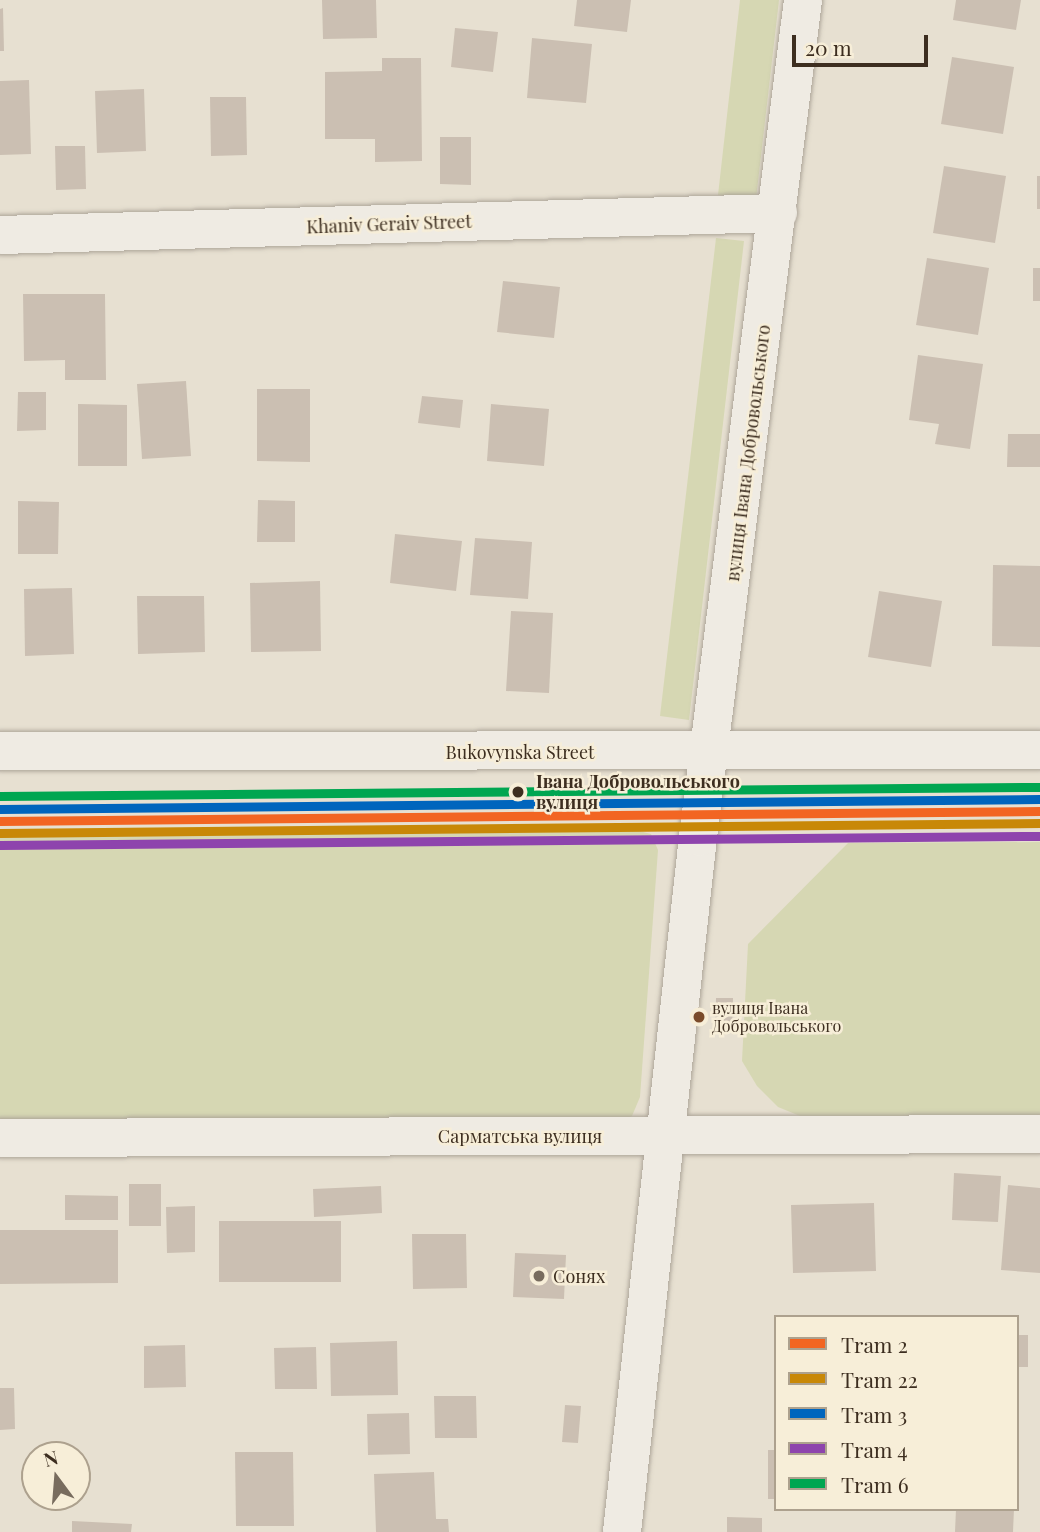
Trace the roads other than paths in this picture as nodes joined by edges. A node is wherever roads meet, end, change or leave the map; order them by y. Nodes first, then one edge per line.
1 (803, 0) edge
2 (778, 213) junction
3 (0, 235) edge
4 (1040, 750) edge
5 (0, 751) edge
6 (711, 753) junction
7 (1040, 1134) edge
8 (665, 1135) junction
9 (0, 1138) edge
10 (622, 1532) edge

1 - 2 street, вулиця Івана Добровольського
2 - 3 street, Khaniv Geraiv Street
2 - 6 street, вулиця Івана Добровольського
4 - 6 street, Bukovynska Street
5 - 6 street, Bukovynska Street
6 - 8 street, вулиця Івана Добровольського
7 - 8 street, Сарматська вулиця
8 - 9 street, Сарматська вулиця
8 - 10 street, вулиця Івана Добровольського

